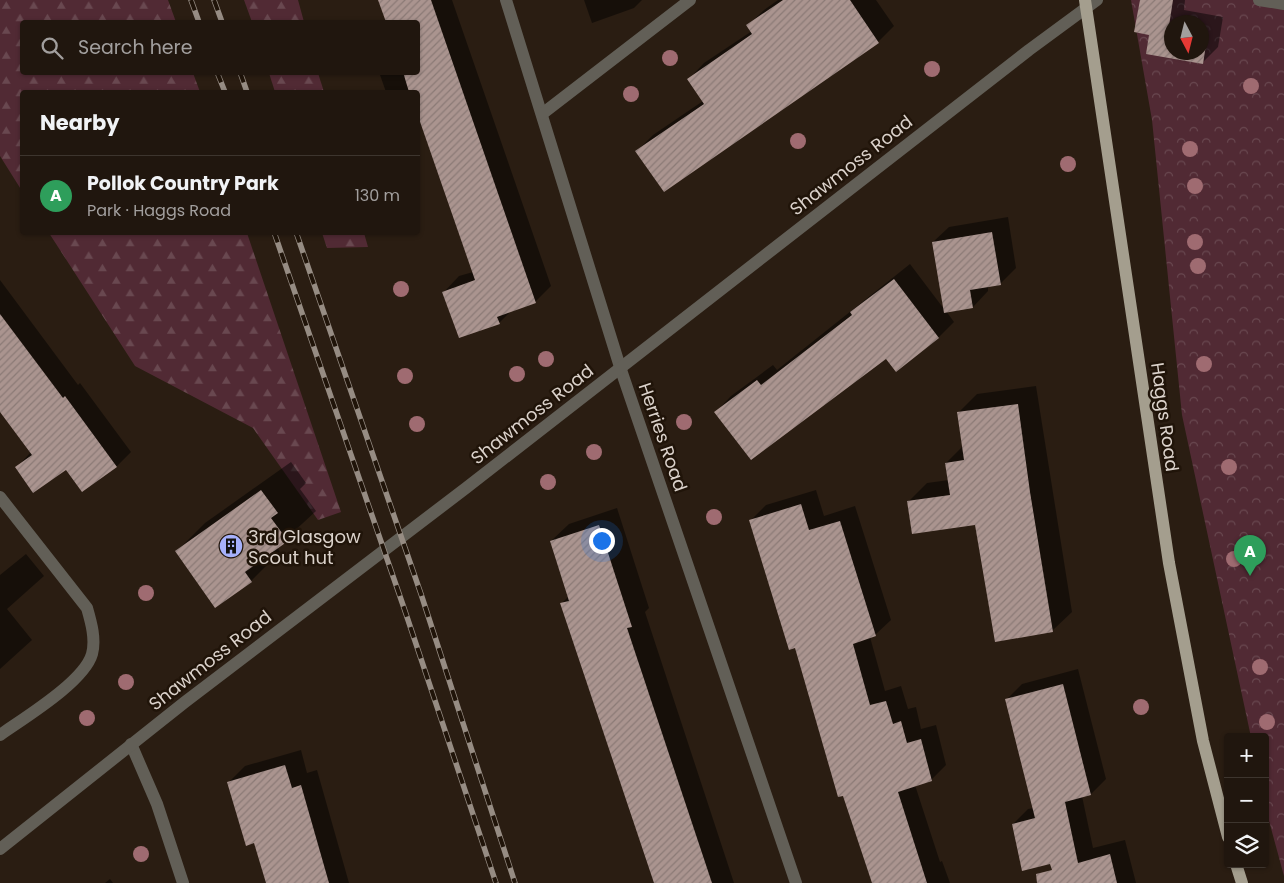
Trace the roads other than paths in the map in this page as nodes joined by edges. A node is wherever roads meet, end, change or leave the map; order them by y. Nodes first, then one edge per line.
1 (506, 0) edge
2 (690, 0) edge
3 (1097, 0) edge
4 (1259, 0) edge
5 (1085, 4) edge
6 (1284, 4) edge
7 (542, 114) junction
8 (620, 367) junction
9 (0, 497) edge
10 (0, 735) edge
11 (131, 744) junction
12 (1224, 823) edge
13 (0, 849) edge
14 (1237, 868) edge
15 (183, 883) edge
16 (796, 883) edge
17 (1242, 883) edge

1 - 7 street, Herries Road
2 - 7 street
3 - 5 street, Shawmoss Road
4 - 6 street
5 - 8 street, Shawmoss Road
5 - 12 main road, Haggs Road
7 - 8 street, Herries Road
8 - 11 street, Shawmoss Road
8 - 16 street, Herries Road
9 - 10 street
11 - 13 street, Shawmoss Road
11 - 15 street
14 - 17 main road

